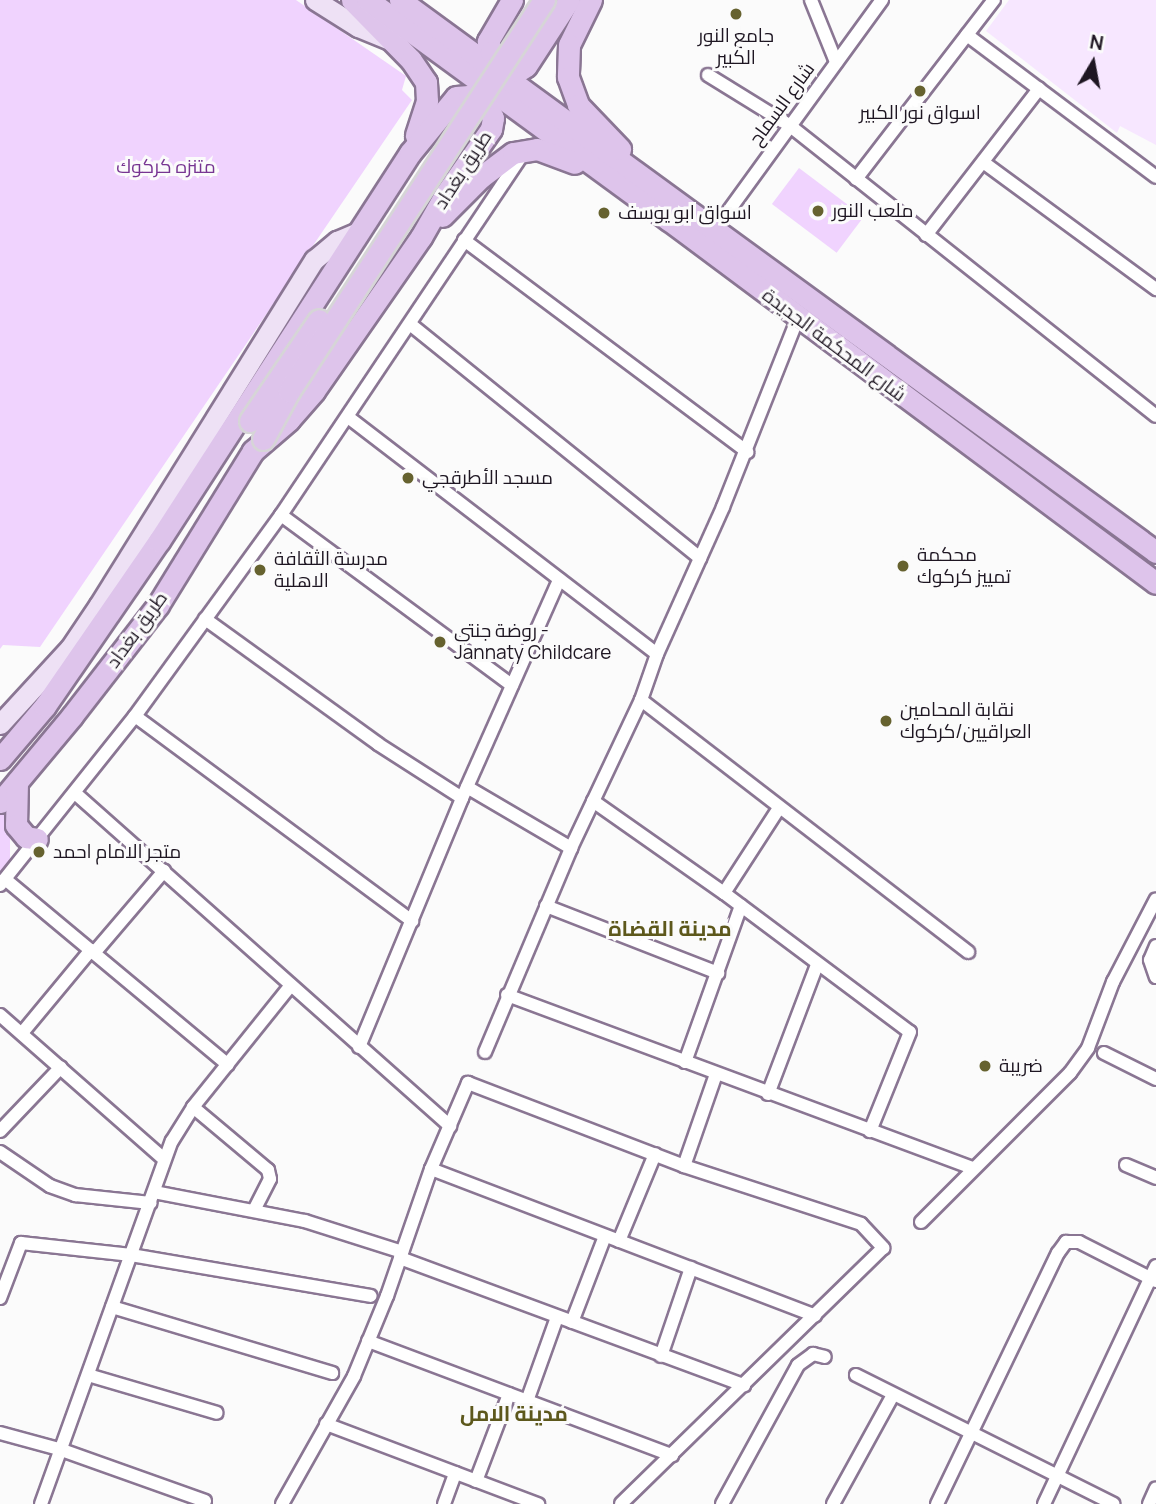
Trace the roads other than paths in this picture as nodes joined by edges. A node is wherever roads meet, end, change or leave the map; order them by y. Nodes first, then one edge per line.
1 (315, 0) edge
2 (352, 0) edge
3 (368, 0) edge
4 (400, 0) edge
5 (512, 0) edge
6 (531, 0) edge
7 (544, 0) edge
8 (569, 0) edge
9 (591, 0) edge
10 (811, 0) edge
11 (882, 0) edge
12 (994, 0) edge
13 (967, 35) junction
14 (393, 41) junction
15 (465, 59) junction
16 (836, 62) junction
17 (708, 75) dead end
18 (1039, 89) junction
19 (789, 125) junction
20 (527, 149) junction
21 (410, 153) junction
22 (983, 162) junction
23 (1156, 177) edge
24 (628, 179) junction
25 (856, 179) junction
26 (714, 231) junction
27 (358, 232) junction
28 (926, 235) junction
29 (421, 237) junction
30 (464, 240) junction
31 (1156, 289) edge
32 (799, 318) junction
33 (410, 324) junction
34 (1156, 416) edge
35 (348, 417) junction
36 (263, 439) junction
37 (747, 452) junction
38 (210, 461) junction
39 (281, 514) junction
40 (163, 518) junction
41 (1156, 552) edge
42 (700, 558) junction
43 (559, 580) junction
44 (1156, 583) edge
45 (205, 619) junction
46 (657, 654) junction
47 (512, 685) junction
48 (641, 699) junction
49 (135, 716) junction
50 (0, 724) edge
51 (0, 759) edge
52 (17, 782) junction
53 (465, 792) junction
54 (75, 793) junction
55 (593, 801) junction
56 (0, 802) edge
57 (779, 807) junction
58 (37, 839) junction
59 (571, 848) junction
60 (164, 871) junction
61 (3, 882) edge
62 (724, 893) junction
63 (1156, 900) edge
64 (546, 906) junction
65 (741, 906) junction
66 (412, 921) junction
67 (1156, 946) edge
68 (93, 952) junction
69 (968, 952) dead end
70 (817, 965) junction
71 (718, 973) junction
72 (1156, 977) edge
73 (291, 985) junction
74 (507, 995) junction
75 (0, 1015) edge
76 (22, 1033) junction
77 (359, 1047) junction
78 (485, 1052) dead end
79 (1104, 1053) dead end
80 (685, 1062) junction
81 (228, 1065) junction
82 (61, 1067) junction
83 (716, 1074) junction
84 (1156, 1079) edge
85 (768, 1094) junction
86 (193, 1107) junction
87 (450, 1126) junction
88 (0, 1130) edge
89 (870, 1131) junction
90 (0, 1152) edge
91 (655, 1154) junction
92 (164, 1159) junction
93 (1126, 1165) dead end
94 (684, 1166) junction
95 (973, 1168) junction
96 (431, 1169) junction
97 (1156, 1178) edge
98 (153, 1198) junction
99 (255, 1209) junction
100 (921, 1222) dead end
101 (605, 1236) junction
102 (619, 1241) junction
103 (131, 1255) junction
104 (401, 1255) junction
105 (691, 1268) junction
106 (1154, 1275) edge
107 (371, 1296) dead end
108 (0, 1298) edge
109 (112, 1307) junction
110 (815, 1316) junction
111 (557, 1317) junction
112 (572, 1322) junction
113 (368, 1341) junction
114 (661, 1356) junction
115 (825, 1357) dead end
116 (332, 1373) dead end
117 (88, 1375) junction
118 (856, 1375) dead end
119 (744, 1385) junction
120 (509, 1394) junction
121 (893, 1395) junction
122 (527, 1401) junction
123 (217, 1413) dead end
124 (327, 1424) junction
125 (0, 1433) edge
126 (972, 1433) junction
127 (59, 1449) junction
128 (672, 1455) junction
129 (455, 1473) junction
130 (1059, 1475) junction
131 (476, 1481) junction
132 (1156, 1488) edge
133 (205, 1501) dead end
134 (41, 1504) edge
135 (282, 1504) edge
136 (444, 1504) edge
137 (538, 1504) edge
138 (621, 1504) edge
139 (722, 1504) edge
140 (833, 1504) edge
141 (937, 1504) edge
142 (1045, 1504) edge
143 (1114, 1504) edge
144 (1149, 1504) edge

1 - 14 main road
2 - 14 main road
3 - 15 main road
4 - 15 main road
5 - 8 main road
6 - 38 main road, bridge
7 - 36 main road, bridge
9 - 24 main road
10 - 16 street
11 - 16 street, شارع السماح
12 - 13 street
13 - 18 street
13 - 25 street
14 - 21 main road
15 - 24 main road, شارع المحكمة الجديدة
16 - 19 street, شارع السماح
17 - 19 street
18 - 22 street
18 - 23 street
19 - 25 street
19 - 26 street, شارع السماح
20 - 24 main road
20 - 29 main road
20 - 30 street
21 - 27 main road, طريق بغداد
21 - 29 main road, طريق بغداد
22 - 28 street
22 - 31 street
24 - 26 main road, شارع المحكمة الجديدة
24 - 32 main road, شارع المحكمة الجديدة
25 - 28 street
26 - 41 main road, شارع المحكمة الجديدة
27 - 38 main road, طريق بغداد
27 - 40 main road
28 - 34 street
29 - 36 main road, طريق بغداد
30 - 33 street
30 - 37 street
32 - 37 street
32 - 44 main road, شارع المحكمة الجديدة
33 - 35 street
33 - 42 street
35 - 39 street
35 - 43 street
36 - 52 main road, طريق بغداد
37 - 42 street
38 - 40 main road, طريق بغداد
39 - 45 street
39 - 47 street
40 - 50 main road
40 - 51 main road, طريق بغداد
42 - 46 street
43 - 46 street
43 - 47 street
45 - 49 street
45 - 53 street
46 - 48 street
47 - 53 street
48 - 55 street
48 - 57 street
49 - 54 street
49 - 66 street
52 - 56 main road, طريق بغداد
52 - 58 main road
53 - 59 street
53 - 66 street
54 - 58 street
54 - 60 street
55 - 59 street
55 - 62 street
57 - 62 street
57 - 69 street
58 - 61 street
59 - 64 street
60 - 68 street
60 - 73 street
61 - 68 street
62 - 65 street
63 - 95 street
64 - 71 street
64 - 74 street
65 - 70 street
65 - 71 street
66 - 77 street
67 - 72 street
68 - 76 street
68 - 81 street
70 - 85 street
70 - 89 street
71 - 80 street
73 - 77 street
73 - 81 street
74 - 78 street
74 - 80 street
75 - 76 street
76 - 82 street
77 - 87 street
79 - 84 street
80 - 83 street
81 - 86 street
82 - 88 street
82 - 92 street
83 - 85 street
83 - 94 street
85 - 89 street
86 - 92 street
86 - 99 street
87 - 91 street
87 - 96 street
89 - 95 street
90 - 98 street
91 - 94 street
91 - 102 street
92 - 98 street
93 - 97 street
94 - 110 street
95 - 100 street
96 - 101 street
96 - 104 street
98 - 99 street
98 - 103 street
99 - 104 street
101 - 102 street
101 - 112 street
102 - 105 street
103 - 107 street
103 - 108 street
103 - 109 street
104 - 111 street
104 - 113 street
105 - 110 street
105 - 114 street
106 - 126 street
106 - 130 street
109 - 116 street
109 - 117 street
110 - 119 street
111 - 112 street
111 - 122 street
112 - 114 street
113 - 120 street
113 - 124 street
114 - 119 street
115 - 139 street
117 - 123 street
117 - 127 street
118 - 121 street
119 - 128 street
120 - 122 street
120 - 131 street
121 - 126 street
121 - 140 street
122 - 128 street
124 - 129 street
124 - 135 street
125 - 127 street
126 - 130 street
126 - 141 street
127 - 133 street
127 - 134 street
128 - 138 street
129 - 131 street
129 - 136 street
130 - 142 street
130 - 143 street
131 - 137 street
132 - 144 street

